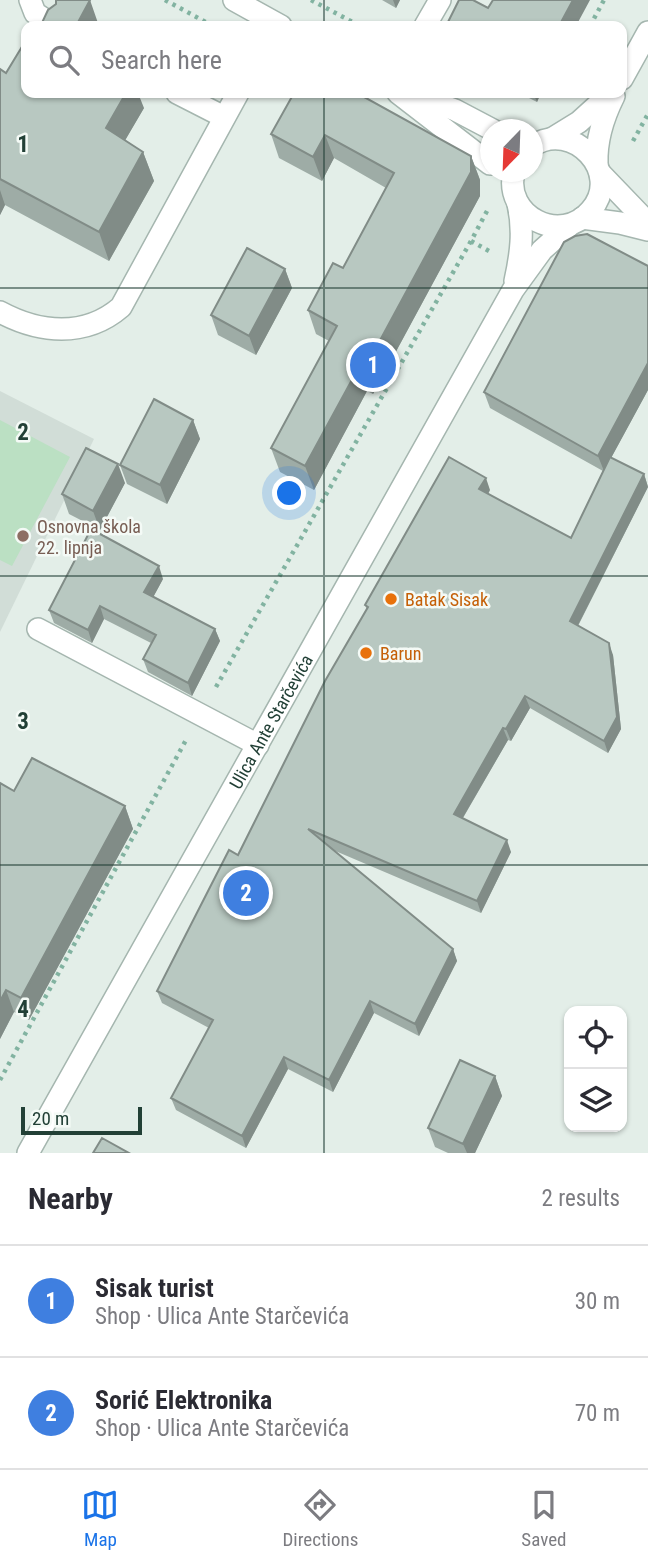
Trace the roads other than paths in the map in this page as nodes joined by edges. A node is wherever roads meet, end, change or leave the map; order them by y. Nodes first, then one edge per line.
1 (30, 0) edge
2 (234, 0) edge
3 (440, 0) edge
4 (47, 21) edge
5 (271, 21) edge
6 (428, 21) edge
7 (648, 32) edge
8 (627, 70) edge
9 (187, 98) edge
10 (234, 98) edge
11 (405, 98) edge
12 (423, 98) edge
13 (607, 98) edge
14 (611, 98) edge
15 (224, 117) junction
16 (480, 123) edge
17 (543, 140) edge
18 (543, 142) edge
19 (480, 156) edge
20 (598, 168) junction
21 (515, 188) edge
22 (577, 221) junction
23 (648, 223) edge
24 (648, 230) edge
25 (513, 290) junction
26 (0, 312) edge
27 (38, 629) dead end
28 (258, 745) junction
29 (28, 1153) edge

1 - 4 street
2 - 5 street
3 - 6 street
7 - 8 street
9 - 15 street
10 - 15 street
11 - 19 street
12 - 16 street
13 - 17 street
14 - 20 street
15 - 26 street
18 - 20 street
20 - 22 street, Ulica Ante Starčevića
20 - 23 street
21 - 22 street
21 - 25 street, Ulica Ante Starčevića
22 - 24 street
22 - 25 street, Ulica Ante Starčevića
25 - 28 street, Ulica Ante Starčevića
27 - 28 street
28 - 29 street, Ulica Ante Starčevića

